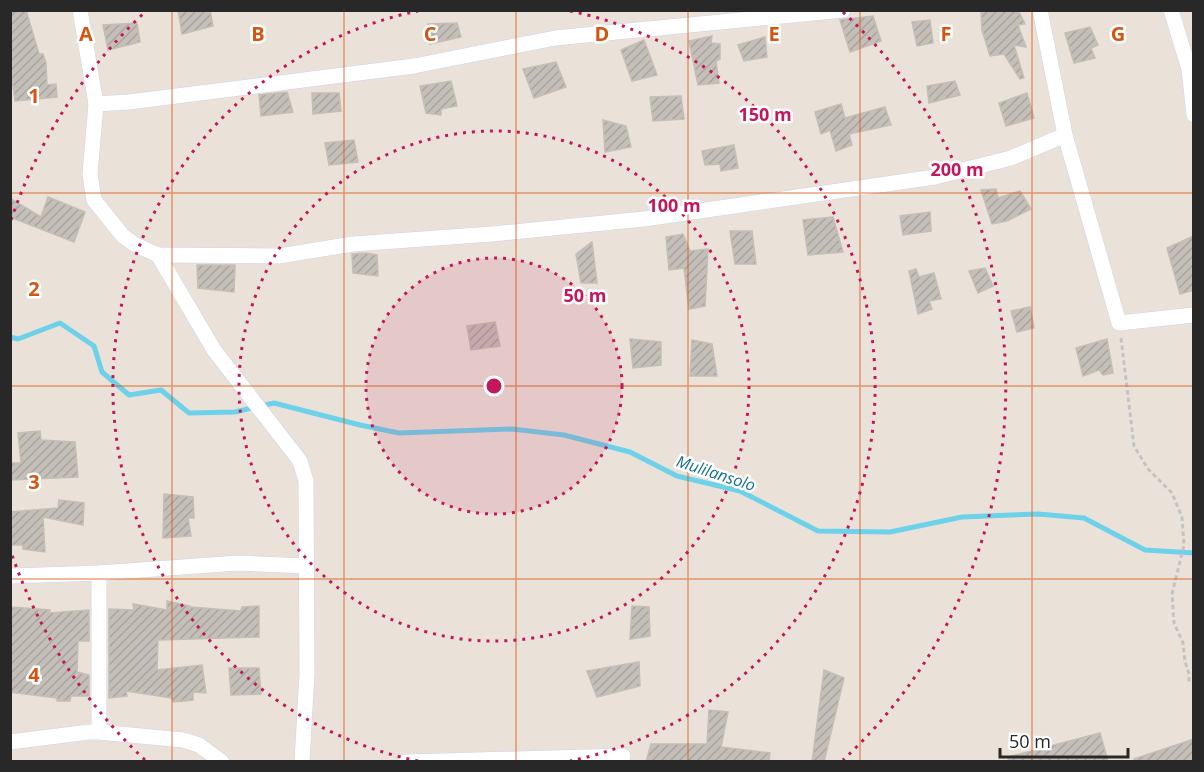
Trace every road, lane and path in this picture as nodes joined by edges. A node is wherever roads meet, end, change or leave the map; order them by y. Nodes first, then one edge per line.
1 (80, 10) edge
2 (843, 10) edge
3 (1040, 10) edge
4 (1171, 10) edge
5 (96, 104) junction
6 (1194, 115) edge
7 (1065, 135) junction
8 (158, 255) junction
9 (1194, 315) edge
10 (1119, 323) junction
11 (306, 566) junction
12 (99, 573) junction
13 (10, 576) edge
14 (1189, 684) dead end
15 (99, 732) junction
16 (10, 742) edge
17 (623, 756) dead end
18 (222, 762) edge
19 (302, 762) edge
20 (405, 762) edge

1 - 5 street
2 - 5 street
3 - 7 street
4 - 6 street
5 - 8 street
7 - 8 street
7 - 10 street
8 - 11 street
9 - 10 street
10 - 14 path
11 - 12 street
11 - 19 street
12 - 13 street
12 - 15 street
15 - 16 street
15 - 18 street
17 - 20 street

